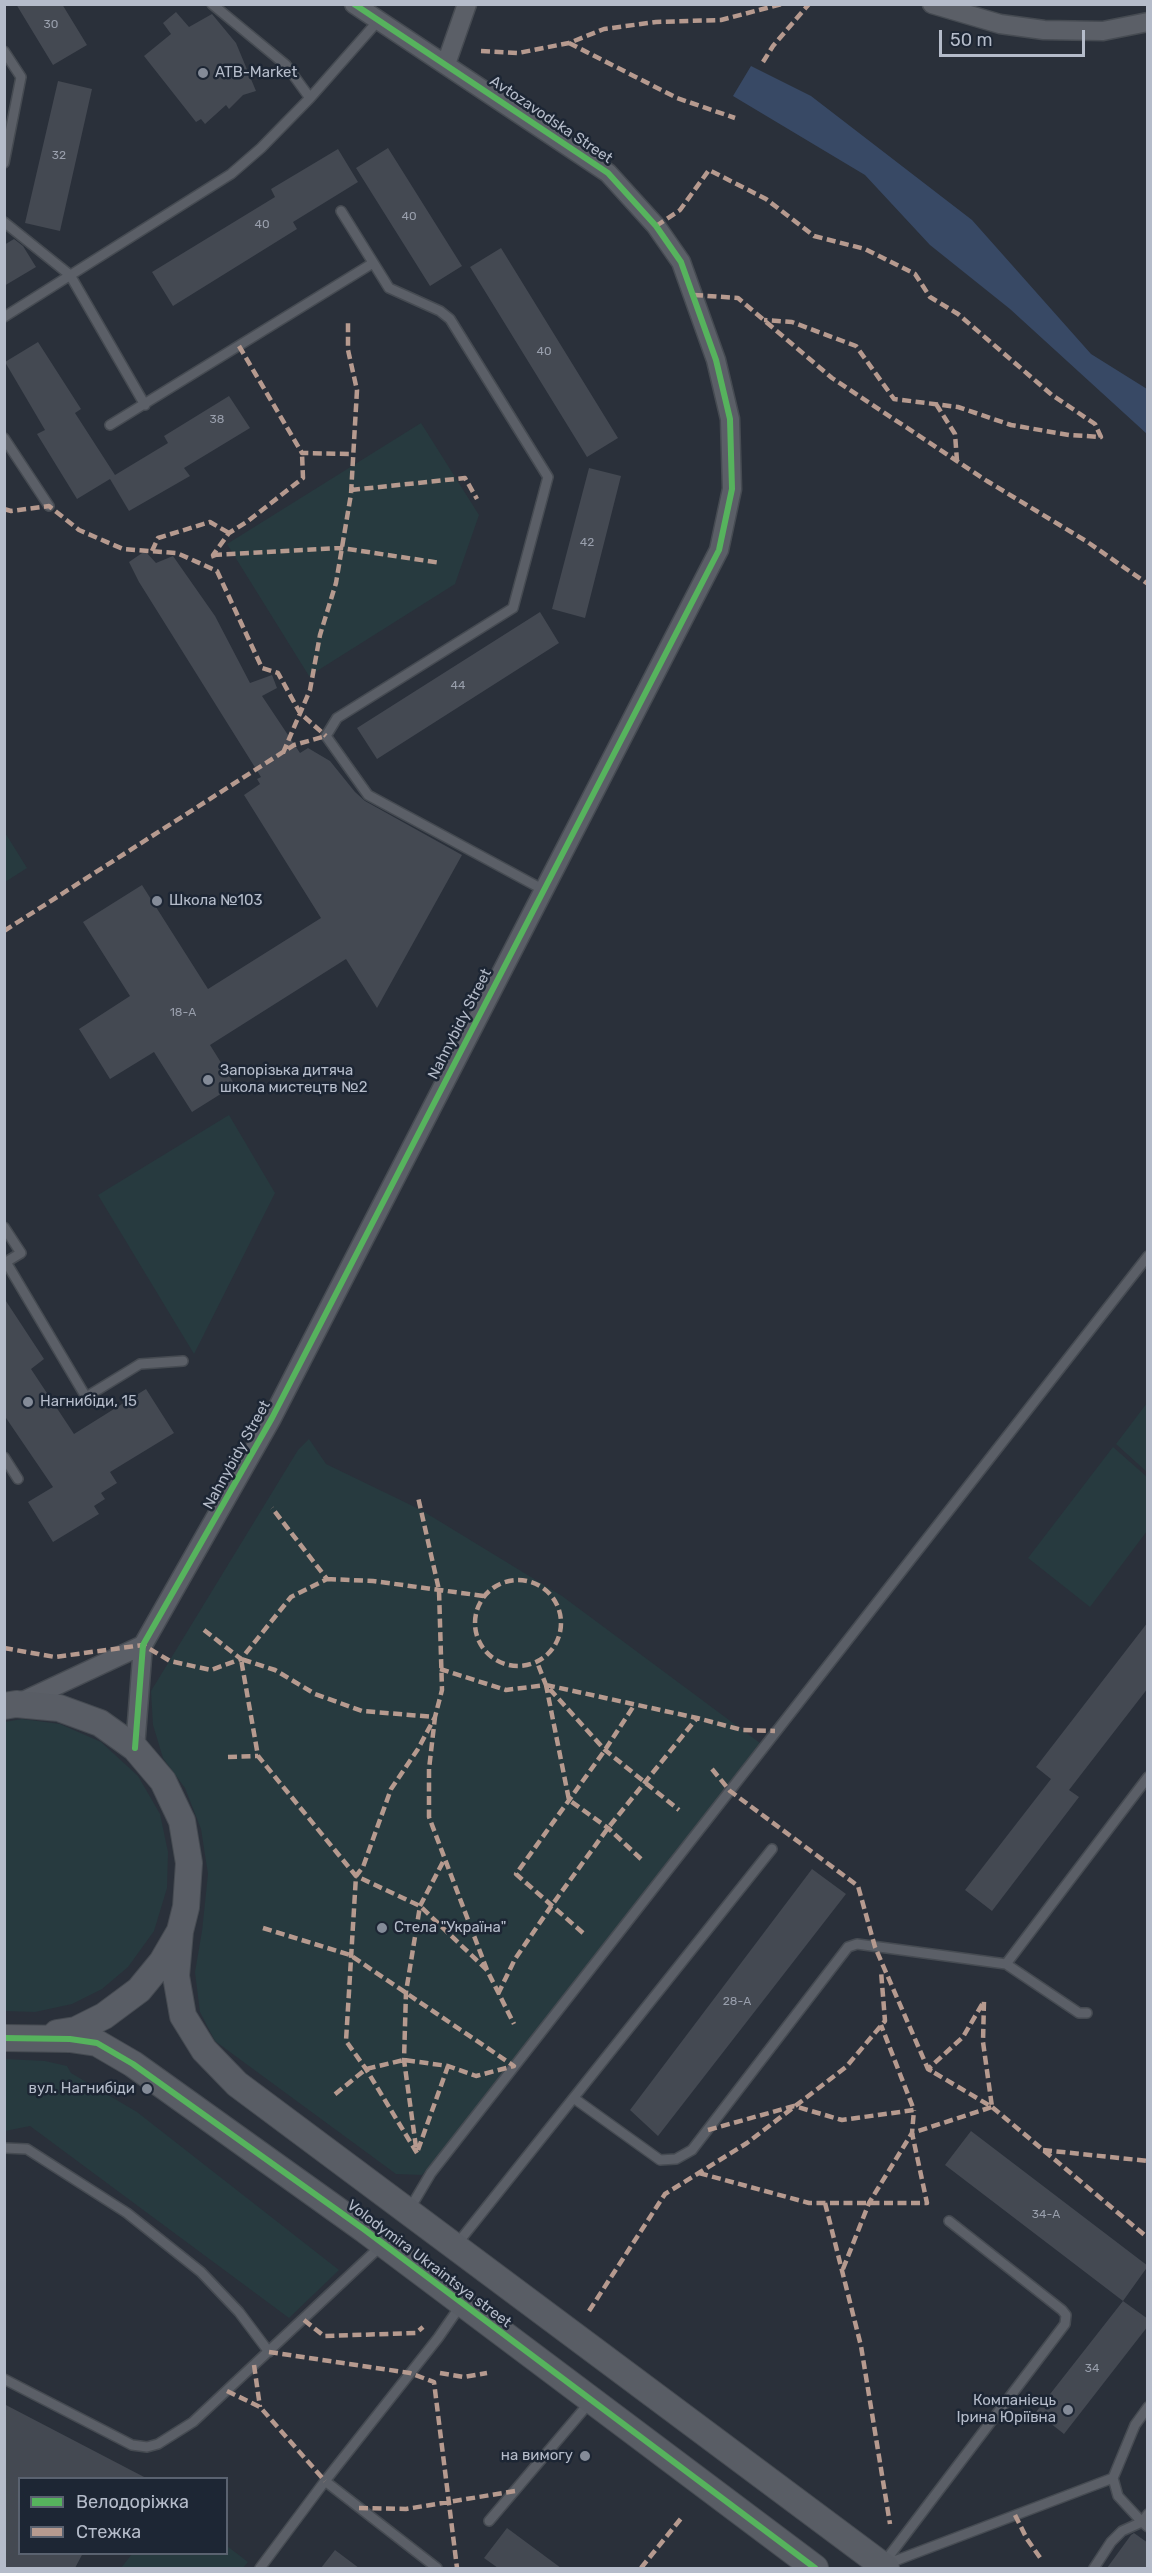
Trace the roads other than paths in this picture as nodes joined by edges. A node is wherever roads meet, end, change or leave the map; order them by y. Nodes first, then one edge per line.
1 (212, 4) edge
2 (354, 4) edge
3 (468, 4) edge
4 (932, 4) edge
5 (378, 21) junction
6 (1148, 22) edge
7 (4, 51) edge
8 (446, 64) junction
9 (310, 98) junction
10 (4, 163) edge
11 (341, 211) dead end
12 (4, 222) edge
13 (374, 263) junction
14 (70, 275) junction
15 (694, 295) joint
16 (4, 317) edge
17 (145, 405) junction
18 (110, 425) dead end
19 (4, 438) edge
20 (49, 506) dead end
21 (542, 889) junction
22 (4, 1227) edge
23 (1148, 1256) edge
24 (183, 1361) dead end
25 (4, 1457) edge
26 (18, 1479) dead end
27 (143, 1645) junction
28 (8, 1705) edge
29 (135, 1748) junction
30 (1148, 1777) edge
31 (772, 1849) dead end
32 (180, 1931) junction
33 (1006, 1964) junction
34 (1087, 2013) dead end
35 (10, 2039) edge
36 (575, 2099) junction
37 (4, 2148) edge
38 (409, 2210) junction
39 (949, 2221) dead end
40 (383, 2243) junction
41 (456, 2246) junction
42 (462, 2303) junction
43 (269, 2352) junction
44 (4, 2379) edge
45 (592, 2401) junction
46 (1148, 2407) edge
47 (1113, 2478) junction
48 (325, 2481) junction
49 (489, 2521) dead end
50 (1146, 2521) edge
51 (260, 2568) edge
52 (437, 2568) edge
53 (815, 2568) edge
54 (882, 2568) edge
55 (1094, 2568) edge

1 - 9 lane
2 - 5 street, Avtozavodska Street
3 - 8 street
4 - 6 street
5 - 8 street, Avtozavodska Street
5 - 9 lane
7 - 10 lane
8 - 15 street, Avtozavodska Street
9 - 14 lane
11 - 13 lane
12 - 14 lane
13 - 17 lane
13 - 21 lane
14 - 16 lane
14 - 17 lane
15 - 21 street, Nahnybidy Street
17 - 18 lane
19 - 20 lane
21 - 27 street, Nahnybidy Street
22 - 24 lane
23 - 38 lane
25 - 26 lane
27 - 28 street
27 - 29 street, Nahnybidy Street
28 - 29 street, Volodymira Ukraintsya street
29 - 32 street, Volodymira Ukraintsya street
30 - 33 lane
31 - 36 lane
32 - 35 street, Volodymira Ukraintsya street
32 - 38 street, Volodymira Ukraintsya street
33 - 34 lane
33 - 36 lane
35 - 40 street, Volodymira Ukraintsya street
36 - 41 lane
37 - 43 lane
38 - 41 street, Volodymira Ukraintsya street
39 - 54 lane
40 - 42 street, Volodymira Ukraintsya street
40 - 43 lane
41 - 54 street, Volodymira Ukraintsya street
42 - 45 street, Volodymira Ukraintsya street
42 - 48 lane
43 - 44 lane
45 - 49 lane
45 - 53 street, Volodymira Ukraintsya street
46 - 47 lane
47 - 50 lane
47 - 54 lane
48 - 51 lane
48 - 52 lane
50 - 55 lane

